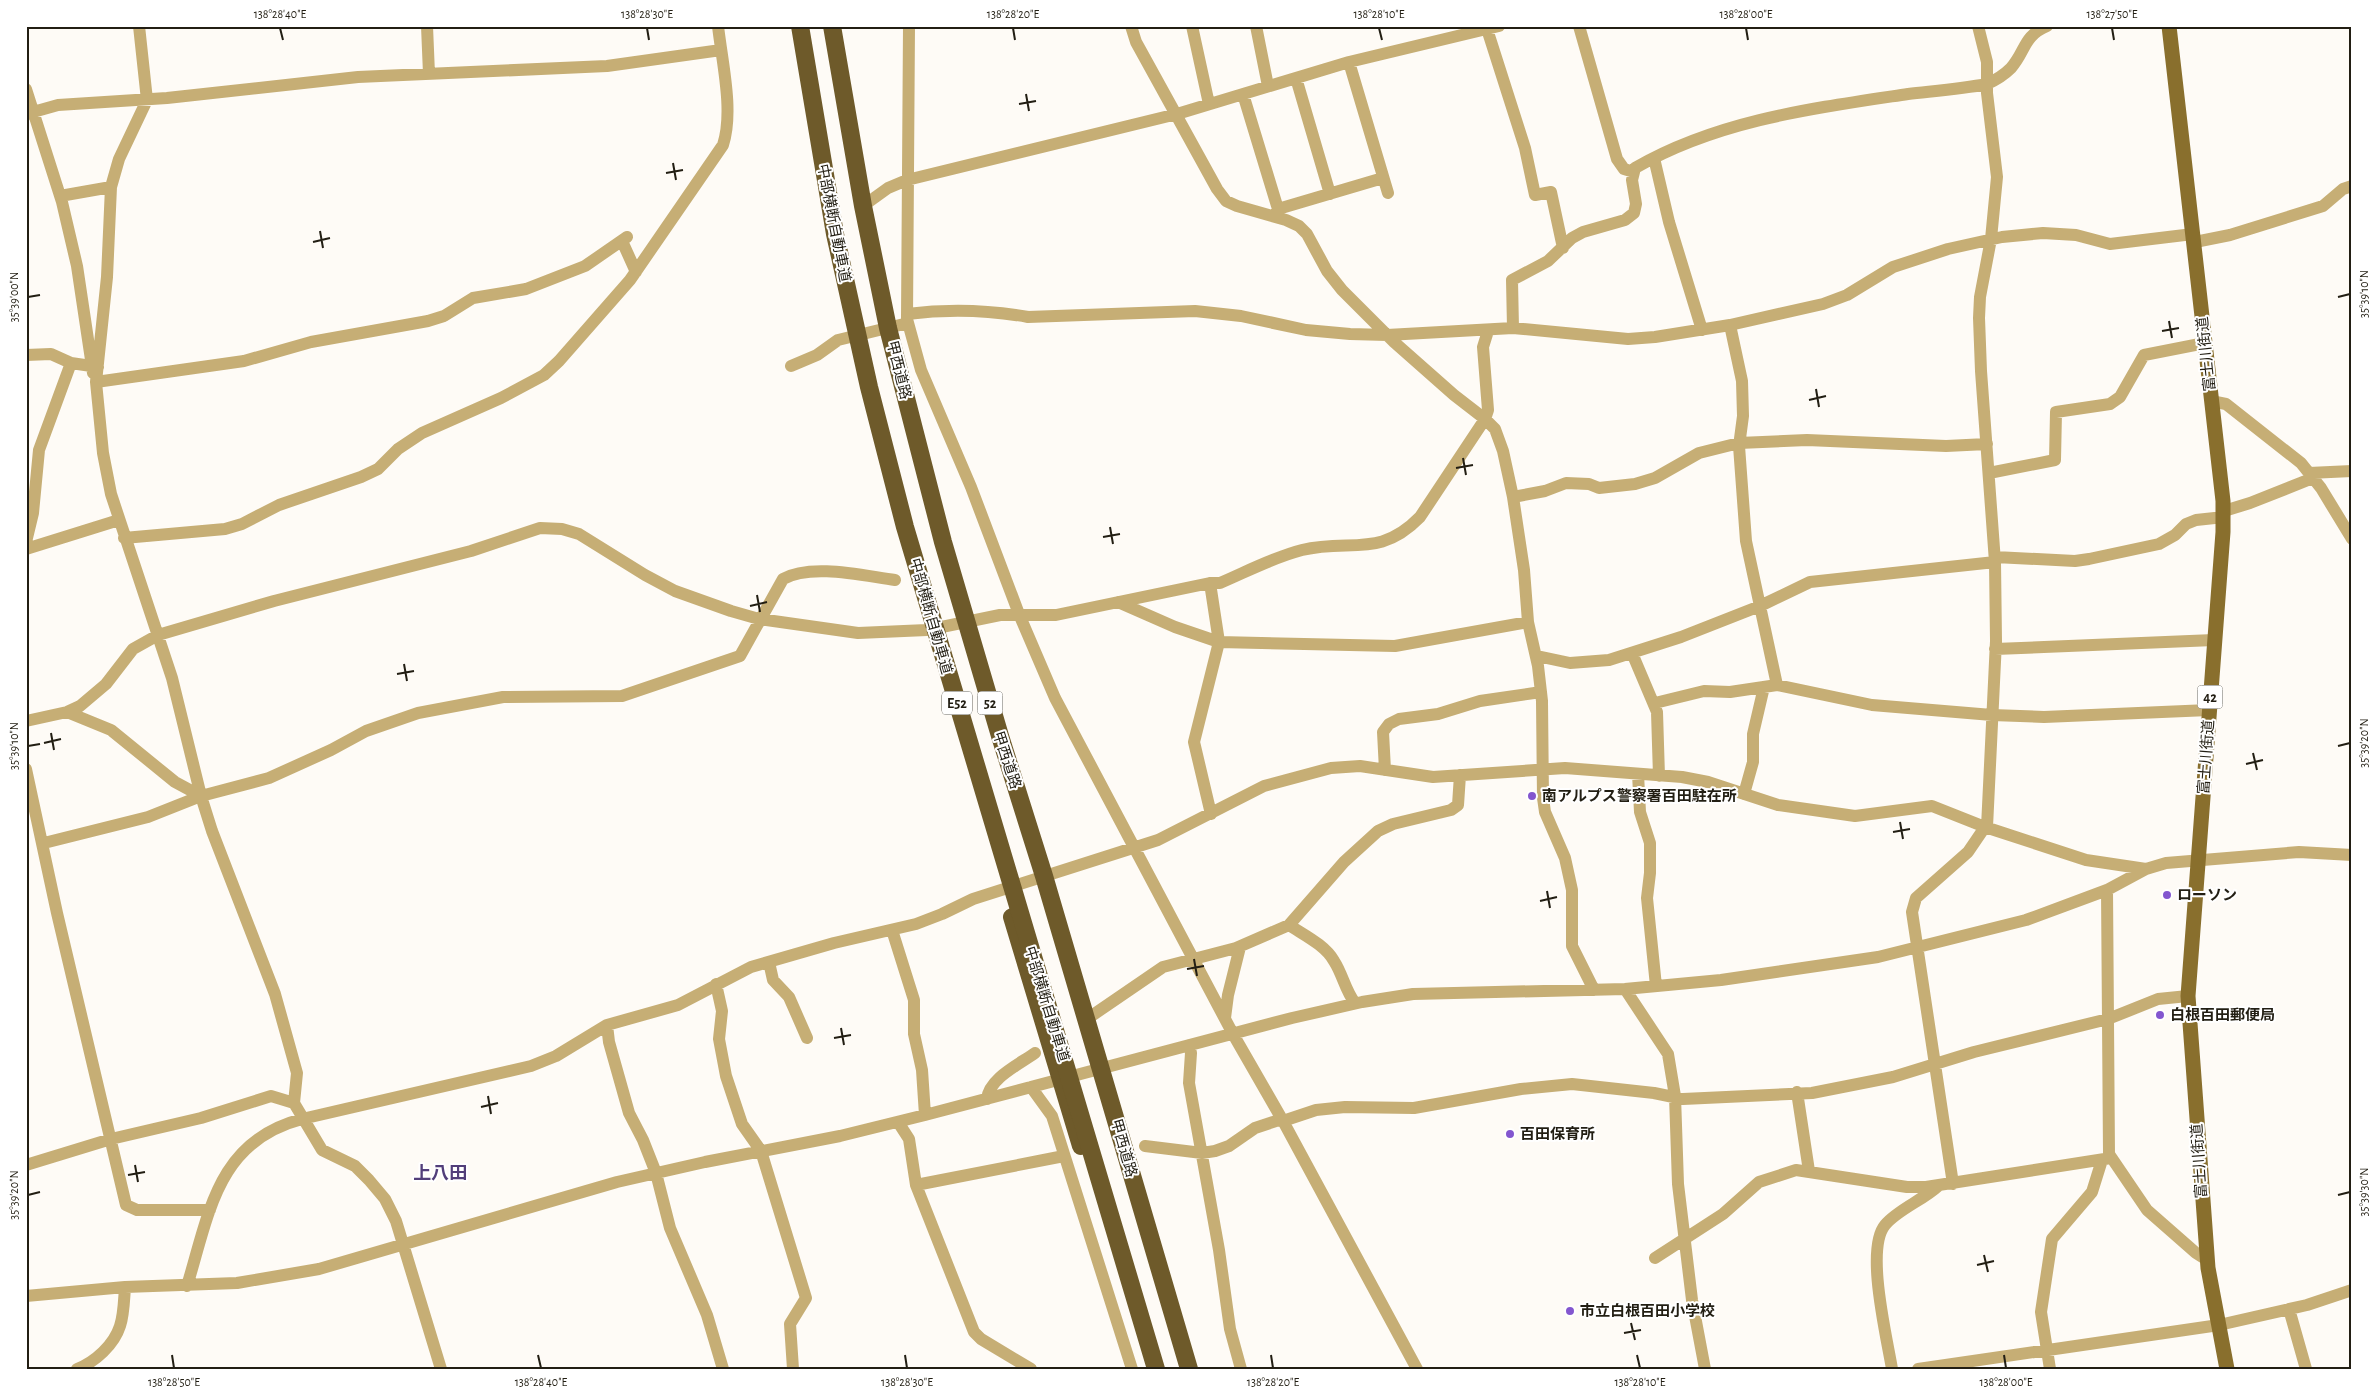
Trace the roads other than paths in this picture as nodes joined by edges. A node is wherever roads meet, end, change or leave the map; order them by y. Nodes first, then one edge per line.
1 (139, 26) edge
2 (428, 26) edge
3 (718, 26) edge
4 (794, 26) edge
5 (800, 26) edge
6 (808, 26) edge
7 (832, 26) edge
8 (908, 26) edge
9 (1131, 26) edge
10 (1192, 26) edge
11 (1256, 26) edge
12 (1579, 26) edge
13 (1978, 26) edge
14 (2047, 26) edge
15 (2169, 26) edge
16 (1493, 28) edge
17 (1461, 30) edge
18 (721, 50) junction
19 (1348, 62) junction
20 (429, 74) junction
21 (1296, 78) junction
22 (1987, 84) junction
23 (1268, 86) junction
24 (26, 89) edge
25 (1243, 94) junction
26 (147, 100) junction
27 (1209, 104) junction
28 (30, 113) edge
29 (1176, 114) junction
30 (1654, 158) junction
31 (1634, 172) junction
32 (1384, 178) junction
33 (907, 180) junction
34 (2352, 186) edge
35 (111, 187) junction
36 (1388, 193) dead end
37 (1330, 194) junction
38 (60, 196) junction
39 (864, 206) junction
40 (1276, 213) junction
41 (2194, 238) junction
42 (1991, 239) junction
43 (1564, 248) junction
44 (636, 272) junction
45 (907, 318) junction
46 (1730, 325) junction
47 (888, 328) junction
48 (1513, 328) junction
49 (1488, 330) junction
50 (1702, 330) junction
51 (1387, 335) junction
52 (851, 336) junction
53 (2205, 344) junction
54 (26, 355) edge
55 (71, 363) junction
56 (95, 366) junction
57 (792, 366) dead end
58 (96, 382) junction
59 (96, 400) junction
60 (2211, 401) junction
61 (1485, 418) junction
62 (1739, 443) junction
63 (1987, 444) junction
64 (2352, 471) edge
65 (1989, 473) junction
66 (2311, 476) junction
67 (1513, 497) junction
68 (2224, 514) junction
69 (118, 520) junction
70 (2348, 527) edge
71 (124, 538) junction
72 (2352, 539) edge
73 (26, 542) edge
74 (26, 549) edge
75 (1995, 560) junction
76 (895, 580) dead end
77 (1210, 583) junction
78 (1118, 602) junction
79 (1760, 606) junction
80 (1019, 614) junction
81 (759, 619) junction
82 (965, 622) junction
83 (1528, 622) junction
84 (927, 630) junction
85 (158, 635) junction
86 (2214, 640) junction
87 (1219, 642) junction
88 (1995, 649) junction
89 (1632, 653) junction
90 (1537, 656) junction
91 (1777, 686) junction
92 (1764, 687) junction
93 (1541, 692) junction
94 (1655, 703) junction
95 (2209, 710) junction
96 (67, 712) junction
97 (1992, 715) junction
98 (26, 721) edge
99 (1543, 768) junction
100 (26, 769) edge
101 (1385, 770) junction
102 (1638, 774) junction
103 (1460, 775) junction
104 (1659, 776) junction
105 (1744, 794) junction
106 (201, 796) junction
107 (1211, 814) junction
108 (1986, 827) junction
109 (44, 843) junction
110 (1134, 848) junction
111 (2352, 855) edge
112 (2199, 859) junction
113 (2146, 869) junction
114 (1044, 876) junction
115 (1004, 889) junction
116 (2107, 890) junction
117 (1289, 925) junction
118 (892, 930) junction
119 (1240, 947) junction
120 (1917, 948) junction
121 (1194, 960) junction
122 (768, 962) junction
123 (716, 984) junction
124 (1656, 986) junction
125 (1625, 989) junction
126 (1594, 990) junction
127 (2188, 996) junction
128 (1355, 1003) junction
129 (1224, 1018) junction
130 (1087, 1019) junction
131 (2108, 1019) junction
132 (607, 1025) junction
133 (1234, 1034) junction
134 (807, 1038) dead end
135 (1189, 1045) junction
136 (1035, 1054) dead end
137 (1934, 1066) junction
138 (1100, 1068) junction
139 (1060, 1079) junction
140 (1032, 1087) junction
141 (1797, 1092) junction
142 (1675, 1096) junction
143 (987, 1099) junction
144 (294, 1103) junction
145 (925, 1115) junction
146 (302, 1119) junction
147 (1282, 1120) junction
148 (898, 1122) junction
149 (111, 1139) junction
150 (1145, 1146) dead end
151 (761, 1151) junction
152 (1202, 1153) junction
153 (1064, 1156) junction
154 (2106, 1159) junction
155 (26, 1165) edge
156 (1809, 1171) junction
157 (656, 1173) junction
158 (1953, 1184) junction
159 (916, 1185) junction
160 (1938, 1186) junction
161 (210, 1210) junction
162 (1686, 1238) junction
163 (404, 1246) junction
164 (1656, 1258) dead end
165 (2207, 1260) junction
166 (187, 1286) junction
167 (125, 1287) junction
168 (2351, 1290) edge
169 (26, 1296) edge
170 (2289, 1309) junction
171 (2219, 1325) junction
172 (2046, 1349) junction
173 (77, 1369) edge
174 (441, 1369) edge
175 (723, 1369) edge
176 (792, 1369) edge
177 (1031, 1369) edge
178 (1132, 1369) edge
179 (1149, 1369) edge
180 (1156, 1369) edge
181 (1164, 1369) edge
182 (1189, 1369) edge
183 (1241, 1369) edge
184 (1417, 1369) edge
185 (1705, 1369) edge
186 (1892, 1369) edge
187 (1918, 1369) edge
188 (2050, 1369) edge
189 (2227, 1369) edge
190 (2306, 1369) edge

1 - 26 street
2 - 20 street
3 - 18 street
4 - 52 highway
5 - 180 highway, 中部横断自動車道 / E52, bridge
6 - 181 highway, 中部横断自動車道 / E52
7 - 39 highway, 甲西道路 / 52
8 - 33 street
9 - 29 street
10 - 27 street
11 - 23 street
12 - 31 street
13 - 22 street
14 - 22 street
15 - 41 main road, 富士川街道 / 42
16 - 17 street
16 - 43 street
17 - 19 street
18 - 20 street
18 - 44 street
19 - 21 street
19 - 32 street
20 - 26 street
21 - 23 street
21 - 37 street
22 - 30 street
22 - 42 street
23 - 25 street
24 - 28 street
25 - 27 street
25 - 40 street
26 - 28 street
26 - 35 street
27 - 29 street
28 - 38 street
29 - 33 street
29 - 40 street
30 - 31 street
30 - 50 street
31 - 43 street
32 - 36 street
32 - 37 street
33 - 39 street
33 - 45 street
34 - 41 street
35 - 38 street
35 - 56 street
37 - 40 street
38 - 56 street
39 - 47 highway, 甲西道路 / 52
40 - 51 street
41 - 42 street
41 - 53 main road, 富士川街道 / 42
42 - 46 street
42 - 63 street
43 - 48 street
44 - 58 street
44 - 71 street
45 - 47 street
45 - 51 street
45 - 80 street
46 - 50 street
46 - 62 street
47 - 52 street
47 - 82 highway, 甲西道路 / 52
48 - 49 street
48 - 50 street
49 - 51 street
49 - 61 street
51 - 61 street
52 - 57 street
52 - 84 highway
53 - 60 main road, 富士川街道 / 42
53 - 65 street
54 - 55 street
55 - 56 street
55 - 73 street
56 - 58 street
56 - 59 street
58 - 59 street
59 - 69 street
60 - 66 street
60 - 68 main road, 富士川街道 / 42
61 - 67 street
61 - 77 street
62 - 63 street
62 - 67 street
62 - 79 street
63 - 65 street
64 - 66 street
65 - 75 street
66 - 68 street
66 - 70 street
67 - 83 street
68 - 75 street
68 - 86 main road, 富士川街道 / 42
69 - 71 street
69 - 74 street
70 - 72 street
71 - 85 street
75 - 79 street
75 - 88 street
76 - 81 street
77 - 78 street
77 - 87 street
78 - 80 street
78 - 87 street
79 - 89 street
79 - 91 street
80 - 82 street
80 - 110 street
81 - 84 street
81 - 85 street
81 - 106 street
82 - 84 street
82 - 114 highway, 甲西道路 / 52
83 - 87 street
83 - 90 street
84 - 115 highway
85 - 96 street
85 - 106 street
86 - 88 street
86 - 95 main road, 富士川街道 / 42
87 - 107 street
88 - 97 street
89 - 90 street
89 - 94 street
90 - 93 street
91 - 92 street
91 - 97 street
92 - 94 street
92 - 105 street
93 - 99 street
93 - 101 street
94 - 104 street
95 - 97 street
95 - 112 main road, 富士川街道 / 42
96 - 98 street
96 - 106 street
97 - 108 street
99 - 102 street
99 - 103 street
99 - 126 street
100 - 109 street
101 - 103 street
101 - 107 street
102 - 104 street
102 - 124 street
103 - 117 street
104 - 105 street
105 - 108 street
106 - 109 street
106 - 144 street
107 - 110 street
108 - 113 street
108 - 120 street
109 - 149 street
110 - 114 street
110 - 121 street
111 - 112 street
112 - 113 street
112 - 127 main road, 富士川街道 / 42
113 - 116 street
114 - 115 street
114 - 130 highway, 甲西道路 / 52
115 - 118 street
115 - 139 highway
116 - 120 street
116 - 131 street
117 - 119 street
117 - 128 street
118 - 122 street
118 - 145 street
119 - 121 street
119 - 129 street
120 - 124 street
120 - 137 street
121 - 129 street
121 - 130 street
122 - 123 street
122 - 134 street
123 - 132 street
123 - 151 street
124 - 125 street
125 - 126 street
125 - 142 street
126 - 128 street
127 - 131 street
127 - 165 main road, 富士川街道 / 42
128 - 133 street
129 - 133 street
130 - 138 highway, 甲西道路 / 52
131 - 137 street
131 - 154 street
132 - 146 street
132 - 157 street
133 - 135 street
133 - 147 street
135 - 138 street
135 - 152 street
136 - 143 street
137 - 141 street
137 - 158 street
138 - 139 street
138 - 182 highway, 甲西道路 / 52
139 - 140 street
139 - 179 highway
140 - 143 street
140 - 153 street
141 - 142 street
141 - 156 street
142 - 147 street
142 - 162 street
143 - 145 street
144 - 146 street
144 - 149 street
145 - 148 street
146 - 161 street
146 - 163 street
147 - 152 street
147 - 184 street
148 - 151 street
148 - 159 street
149 - 155 street
149 - 161 street
150 - 152 street
151 - 157 street
151 - 176 street
152 - 183 street
153 - 159 street
153 - 178 street
154 - 158 street
154 - 165 street
154 - 172 street
156 - 160 street
156 - 162 street
157 - 163 street
157 - 175 street
158 - 160 street
159 - 177 street
160 - 186 street
161 - 166 street
162 - 164 street
162 - 185 street
163 - 166 street
163 - 174 street
165 - 171 main road, 富士川街道 / 42
166 - 167 street
167 - 169 street
167 - 173 street
168 - 170 street
170 - 171 street
170 - 190 street
171 - 172 street
171 - 189 main road, 富士川街道 / 42
172 - 187 street
172 - 188 street

